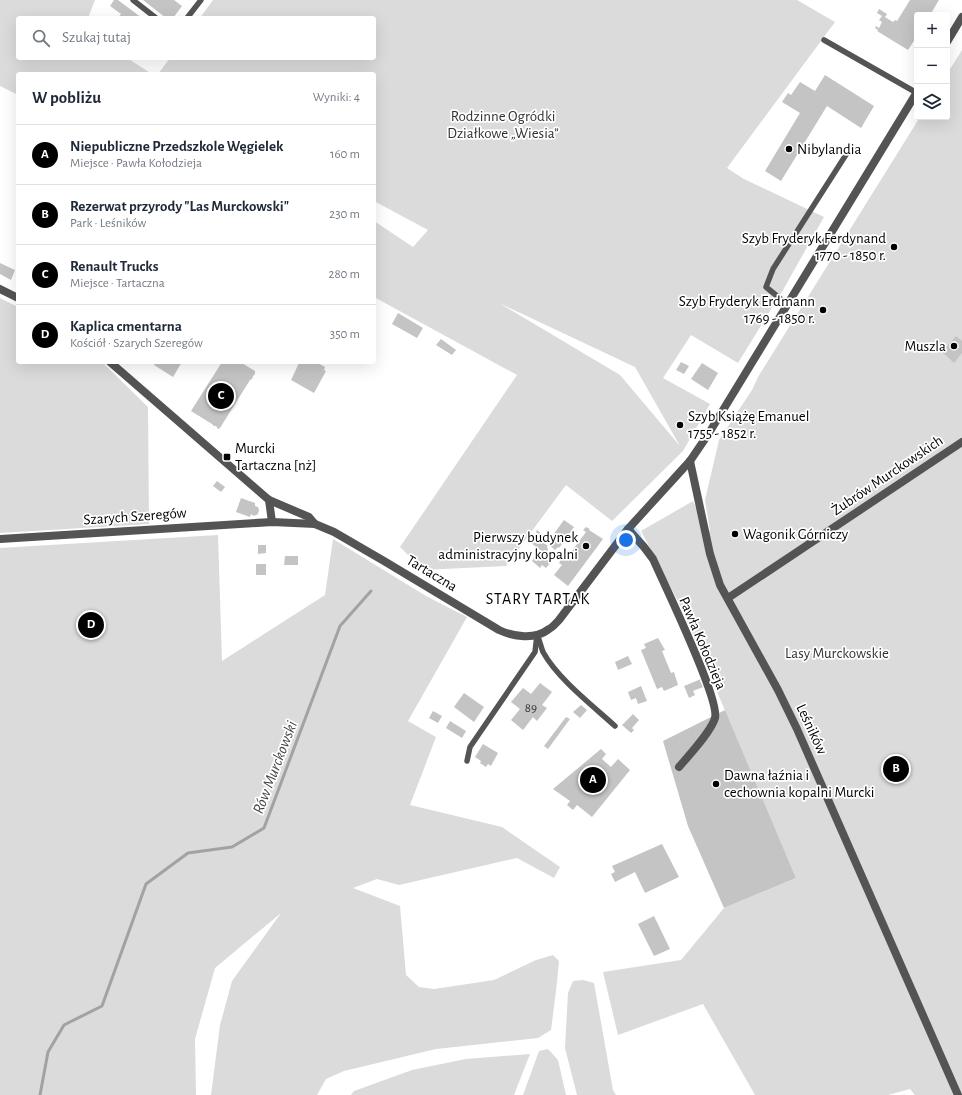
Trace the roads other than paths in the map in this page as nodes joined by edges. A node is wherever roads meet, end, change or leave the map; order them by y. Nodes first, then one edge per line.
1 (133, 0) edge
2 (201, 0) edge
3 (153, 16) edge
4 (189, 16) edge
5 (962, 17) edge
6 (950, 37) edge
7 (824, 40) dead end
8 (914, 91) edge
9 (914, 98) edge
10 (849, 150) dead end
11 (0, 290) edge
12 (16, 297) edge
13 (788, 305) junction
14 (112, 364) edge
15 (962, 442) edge
16 (690, 461) junction
17 (269, 500) junction
18 (272, 522) junction
19 (315, 524) junction
20 (628, 529) junction
21 (0, 539) edge
22 (728, 598) junction
23 (537, 635) junction
24 (615, 726) dead end
25 (467, 761) dead end
26 (679, 767) dead end
27 (958, 1095) edge

1 - 3 lane
2 - 4 lane
5 - 6 street
7 - 8 lane
9 - 13 street
10 - 13 lane
11 - 12 street
13 - 16 street
14 - 17 street, Tartaczna
15 - 22 street, Żubrów Murckowskich
16 - 20 street
16 - 22 street, Leśników
17 - 18 street
17 - 19 street, Tartaczna
18 - 19 street, Tartaczna
18 - 21 street, Szarych Szeregów
19 - 23 street, Tartaczna
20 - 23 street
20 - 26 street, Pawła Kołodzieja
22 - 27 street, Leśników
23 - 24 lane
23 - 25 lane

